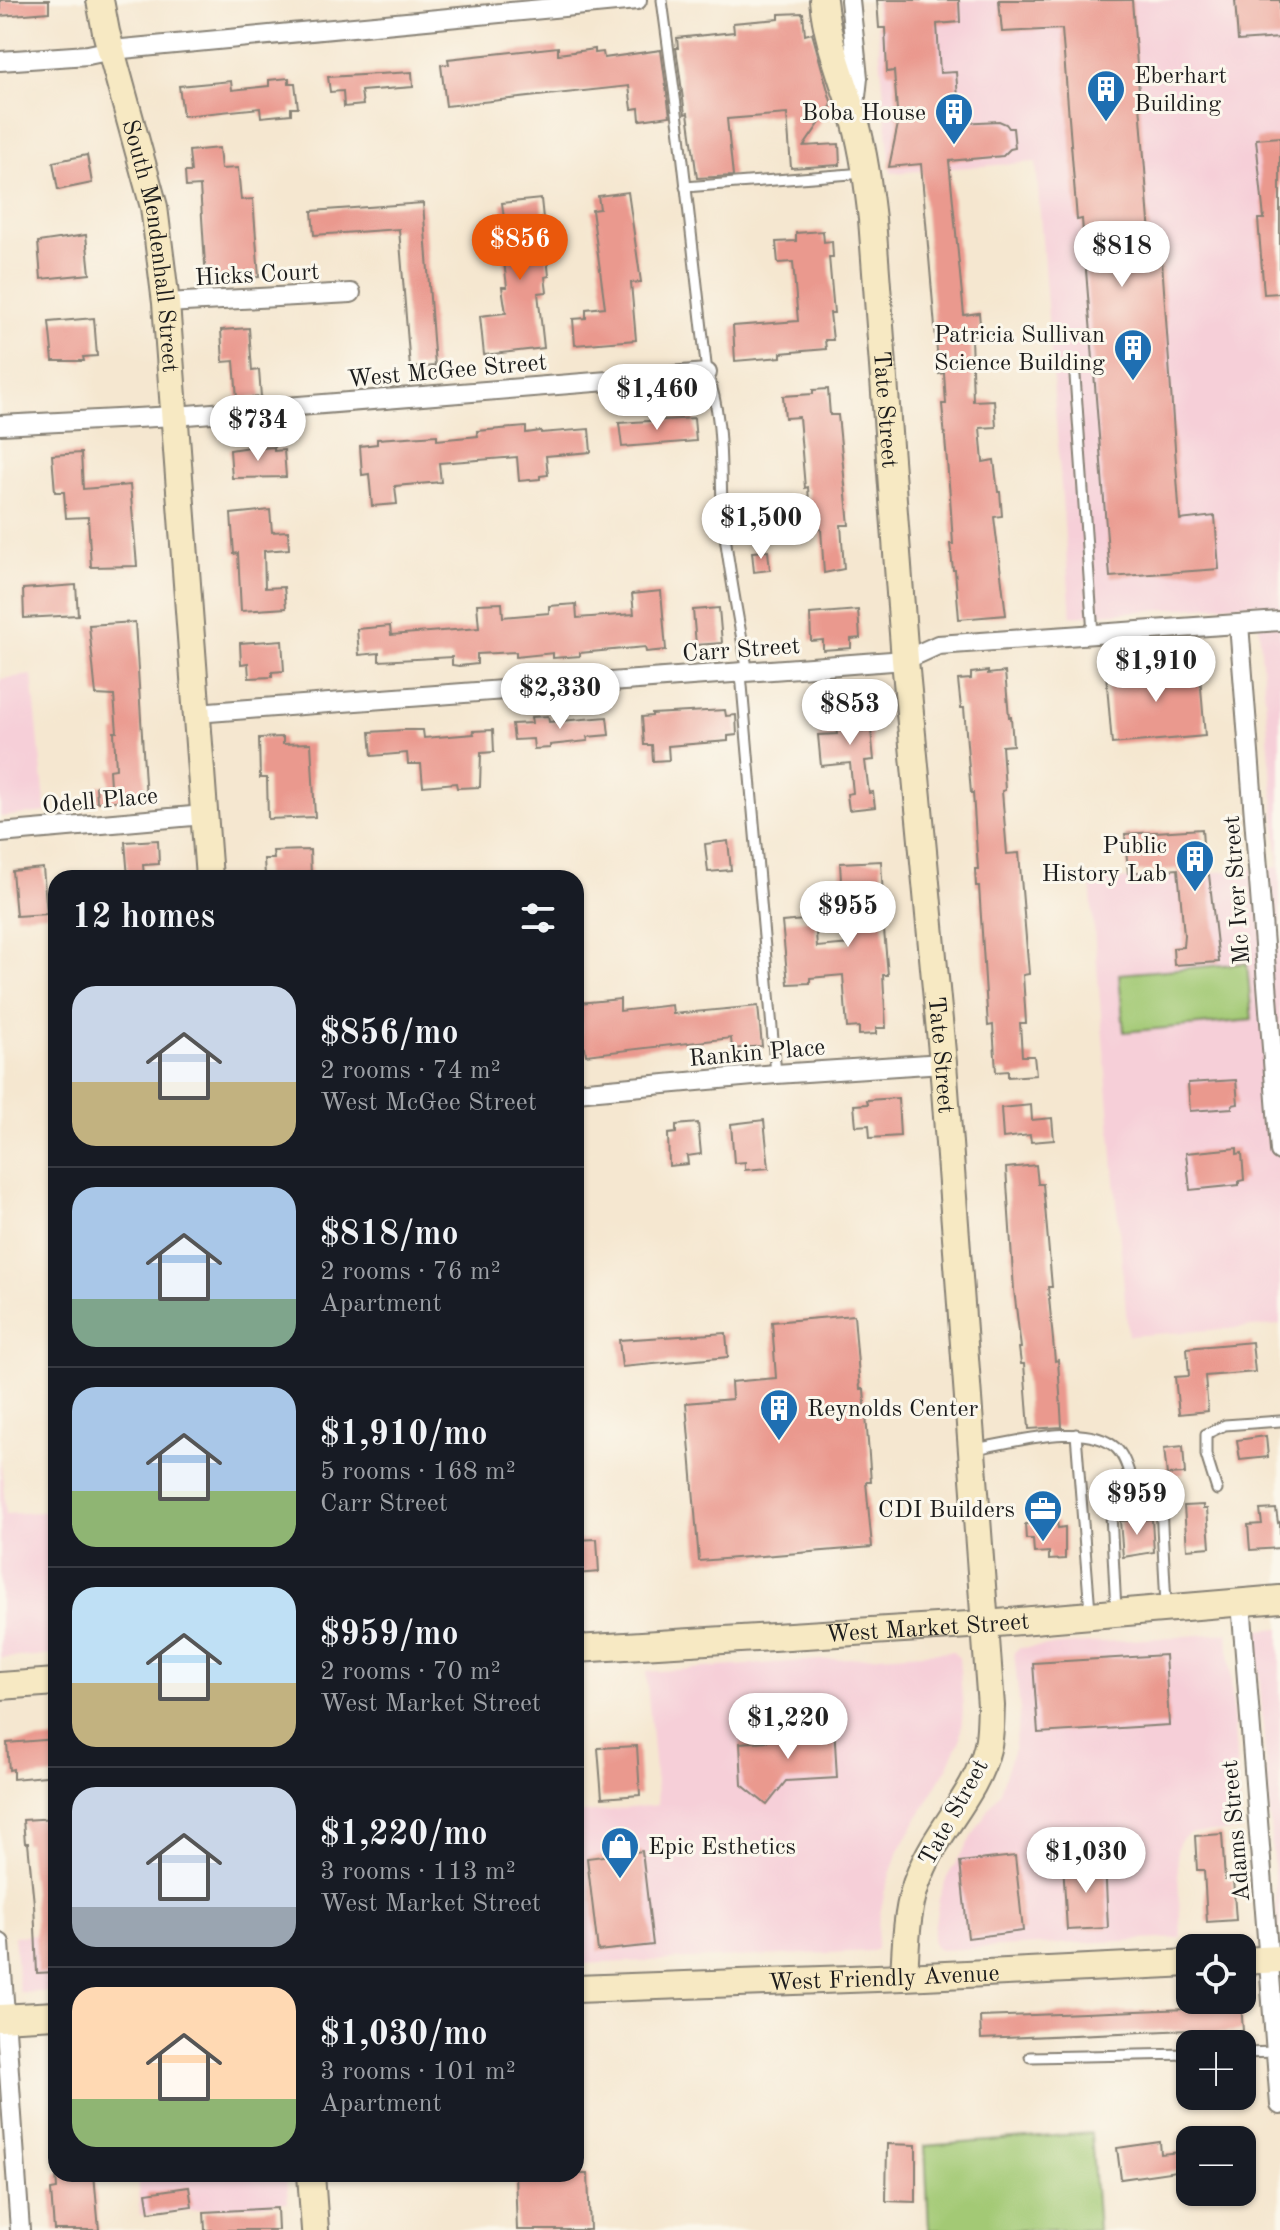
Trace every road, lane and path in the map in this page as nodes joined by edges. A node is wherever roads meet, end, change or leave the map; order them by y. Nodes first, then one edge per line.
1 (100, 0) edge
2 (637, 0) edge
3 (662, 0) edge
4 (823, 0) edge
5 (850, 0) edge
6 (551, 4) edge
7 (112, 50) junction
8 (0, 61) edge
9 (854, 117) junction
10 (867, 173) junction
11 (685, 187) junction
12 (351, 293) dead end
13 (166, 303) junction
14 (707, 373) junction
15 (1075, 376) dead end
16 (175, 416) junction
17 (0, 425) edge
18 (1280, 621) edge
19 (1239, 624) junction
20 (1093, 634) junction
21 (905, 660) junction
22 (744, 674) junction
23 (196, 713) junction
24 (204, 815) junction
25 (0, 833) edge
26 (208, 870) edge
27 (943, 1063) junction
28 (776, 1074) junction
29 (584, 1091) edge
30 (1280, 1151) edge
31 (1280, 1421) edge
32 (1076, 1434) junction
33 (972, 1449) junction
34 (1134, 1487) junction
35 (1217, 1490) dead end
36 (1280, 1599) edge
37 (1241, 1602) junction
38 (1166, 1608) junction
39 (1103, 1614) junction
40 (985, 1624) junction
41 (584, 1649) edge
42 (48, 1683) edge
43 (0, 1686) edge
44 (0, 1943) edge
45 (1274, 1959) edge
46 (1176, 1964) edge
47 (904, 1977) junction
48 (584, 1989) edge
49 (48, 2015) edge
50 (3, 2018) edge
51 (1276, 2052) junction
52 (1256, 2053) edge
53 (1176, 2054) edge
54 (1030, 2057) dead end
55 (4, 2064) edge
56 (1280, 2105) edge
57 (312, 2182) edge
58 (20, 2230) edge
59 (315, 2230) edge

1 - 7 street, South Mendenhall Street
2 - 6 street
3 - 11 lane
4 - 9 street, Tate Street
5 - 9 street, Tate Street
6 - 7 street
7 - 8 street
7 - 13 street, South Mendenhall Street
9 - 10 street, Tate Street
10 - 11 lane
10 - 21 street, Tate Street
11 - 14 lane
12 - 13 street, Hicks Court
13 - 16 street, South Mendenhall Street
14 - 16 street, West McGee Street
14 - 22 lane
15 - 20 lane
16 - 17 street, West McGee Street
16 - 23 street, South Mendenhall Street
18 - 19 street, Carr Street
19 - 20 street, Carr Street
19 - 30 street, Mc Iver Street
20 - 21 street, Carr Street
21 - 22 street, Carr Street
21 - 27 street, Tate Street
22 - 23 street, Carr Street
22 - 28 lane
23 - 24 street, South Mendenhall Street
24 - 25 street, Odell Place
24 - 26 street, South Mendenhall Street
27 - 28 street, Rankin Place
27 - 33 street, Tate Street
28 - 29 street, Rankin Place
31 - 35 lane
32 - 33 lane
32 - 34 lane
32 - 39 lane
33 - 40 street, Tate Street
34 - 38 lane
34 - 39 lane
36 - 37 street, West Market Street
37 - 38 street, West Market Street
37 - 45 street, Adams Street
38 - 39 street, West Market Street
39 - 40 street, West Market Street
40 - 41 street, West Market Street
40 - 47 street, Tate Street
42 - 43 street
44 - 50 street
45 - 51 street, Adams Street
46 - 47 street, West Friendly Avenue
47 - 48 street, West Friendly Avenue
49 - 50 street
50 - 55 street
51 - 52 lane
51 - 56 street, Adams Street
53 - 54 lane
55 - 58 street
57 - 59 street

